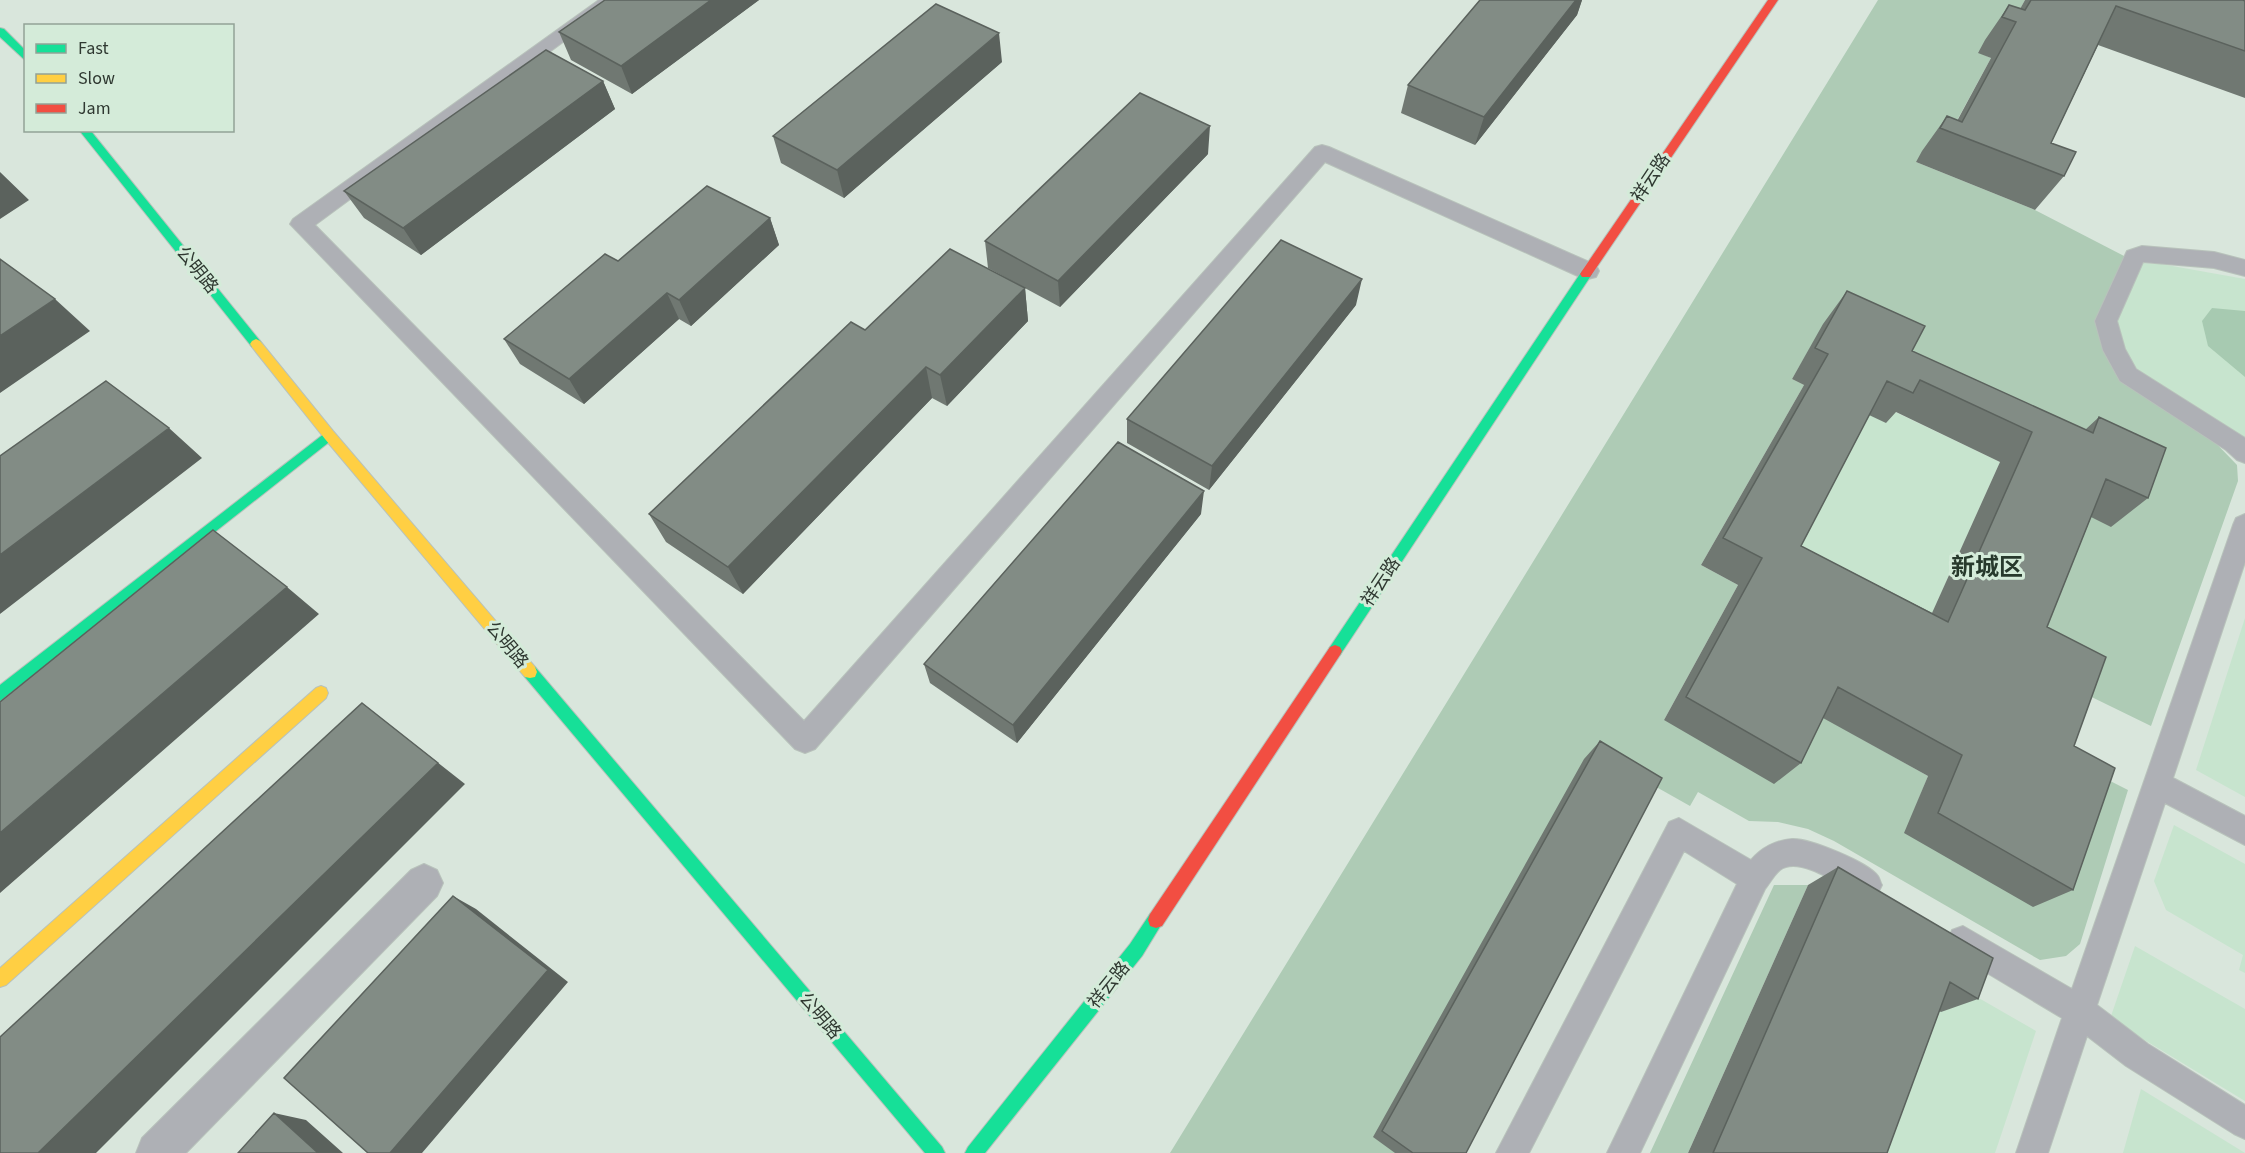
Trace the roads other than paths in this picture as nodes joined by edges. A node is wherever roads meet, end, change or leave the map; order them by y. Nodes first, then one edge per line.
1 (611, 0) edge
2 (1773, 0) edge
3 (0, 31) edge
4 (24, 56) edge
5 (86, 132) edge
6 (2245, 268) edge
7 (1588, 271) junction
8 (329, 435) junction
9 (2245, 453) edge
10 (2245, 525) edge
11 (321, 693) dead end
12 (0, 694) edge
13 (2156, 783) junction
14 (2245, 831) edge
15 (1755, 879) junction
16 (424, 883) dead end
17 (1894, 901) edge
18 (1936, 925) edge
19 (0, 979) edge
20 (2080, 1011) junction
21 (2245, 1123) edge
22 (157, 1153) edge
23 (936, 1153) edge
24 (974, 1153) edge
25 (1512, 1153) edge
26 (1623, 1153) edge
27 (2032, 1153) edge

1 - 7 lane
2 - 7 street, 祥云路
3 - 4 street
5 - 8 street, 公明路
6 - 9 lane
7 - 24 street, 祥云路
8 - 12 street
8 - 23 street, 公明路
10 - 13 lane
11 - 19 street
13 - 14 lane
13 - 20 lane
15 - 17 lane
15 - 25 lane
15 - 26 lane
16 - 22 street
18 - 20 lane
20 - 21 lane
20 - 27 lane

